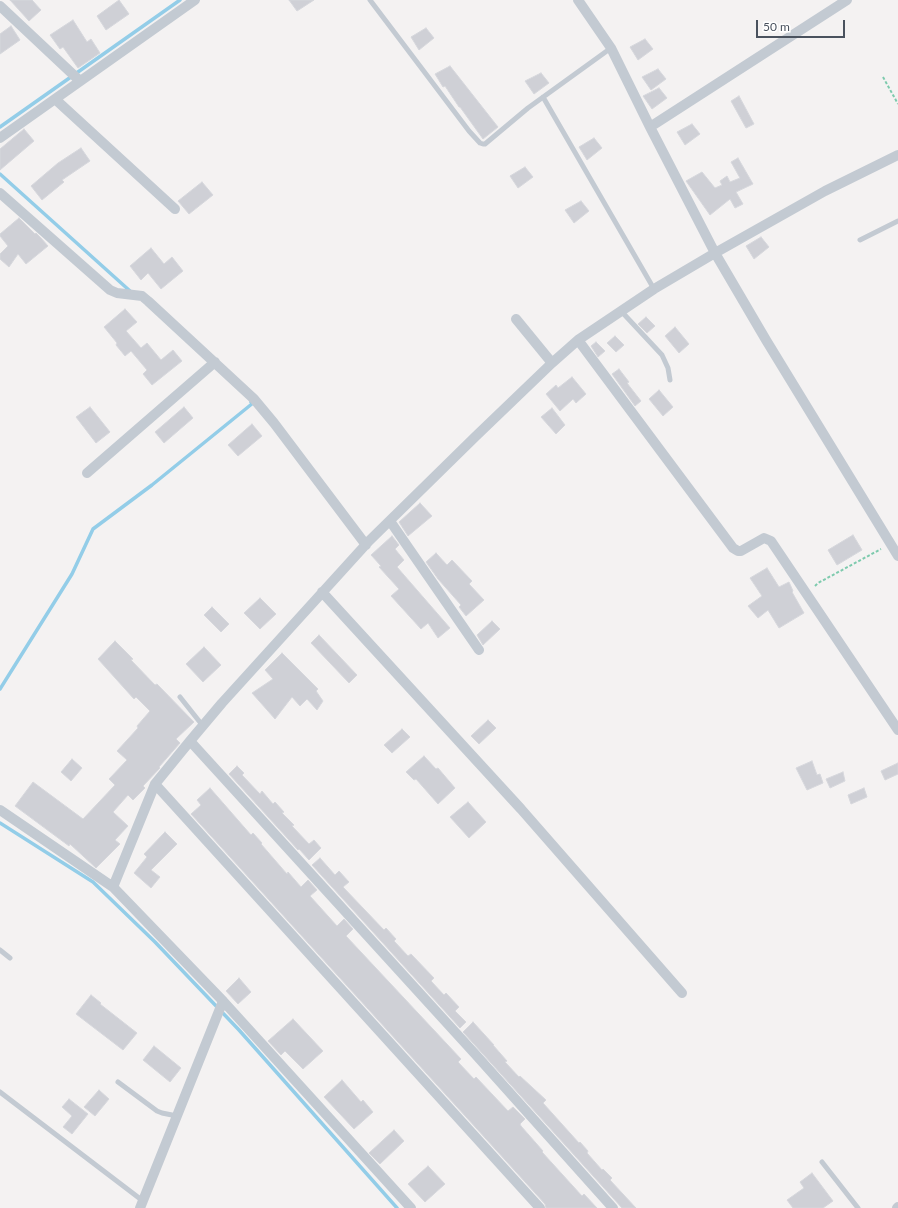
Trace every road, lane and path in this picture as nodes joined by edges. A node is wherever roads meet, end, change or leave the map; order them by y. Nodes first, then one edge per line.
1 (195, 0) edge
2 (370, 0) edge
3 (578, 0) edge
4 (847, 0) edge
5 (0, 6) edge
6 (611, 48) junction
7 (883, 77) dead end
8 (80, 81) junction
9 (543, 97) junction
10 (54, 99) junction
11 (898, 104) edge
12 (654, 134) junction
13 (0, 138) edge
14 (898, 155) edge
15 (0, 193) edge
16 (175, 209) dead end
17 (898, 221) edge
18 (860, 240) dead end
19 (715, 252) junction
20 (654, 288) junction
21 (621, 311) junction
22 (516, 319) dead end
23 (578, 340) junction
24 (215, 362) junction
25 (552, 363) junction
26 (670, 380) dead end
27 (87, 473) dead end
28 (390, 521) junction
29 (366, 545) junction
30 (895, 551) edge
31 (322, 592) junction
32 (806, 593) junction
33 (479, 650) dead end
34 (180, 696) dead end
35 (203, 726) junction
36 (898, 730) edge
37 (190, 741) junction
38 (155, 784) junction
39 (0, 810) edge
40 (113, 887) junction
41 (0, 950) edge
42 (10, 958) dead end
43 (682, 993) dead end
44 (223, 1001) junction
45 (118, 1082) dead end
46 (0, 1092) edge
47 (177, 1116) junction
48 (822, 1162) dead end
49 (141, 1205) edge
50 (410, 1208) edge
51 (540, 1208) edge
52 (613, 1208) edge
53 (858, 1208) edge

1 - 8 street
2 - 9 lane
3 - 6 street
4 - 12 street
5 - 8 street
6 - 9 lane
6 - 12 street
7 - 11 path
8 - 10 street
9 - 20 lane
10 - 13 street
10 - 16 street
12 - 19 street
14 - 19 street
15 - 24 street
17 - 18 lane
19 - 20 street
19 - 30 street
20 - 21 street
21 - 23 street
21 - 26 lane
22 - 25 street
23 - 25 street
23 - 32 street
24 - 27 street
24 - 29 street
25 - 28 street
28 - 29 street
28 - 33 street
29 - 31 street
30 - 32 path
31 - 35 street
31 - 43 street
32 - 36 street
34 - 35 lane
35 - 37 street
37 - 38 street
37 - 52 street
38 - 40 street
38 - 51 street
39 - 40 street
40 - 44 street
41 - 42 lane
44 - 47 street
44 - 50 street
45 - 47 lane
46 - 49 lane
47 - 49 street
48 - 53 lane

